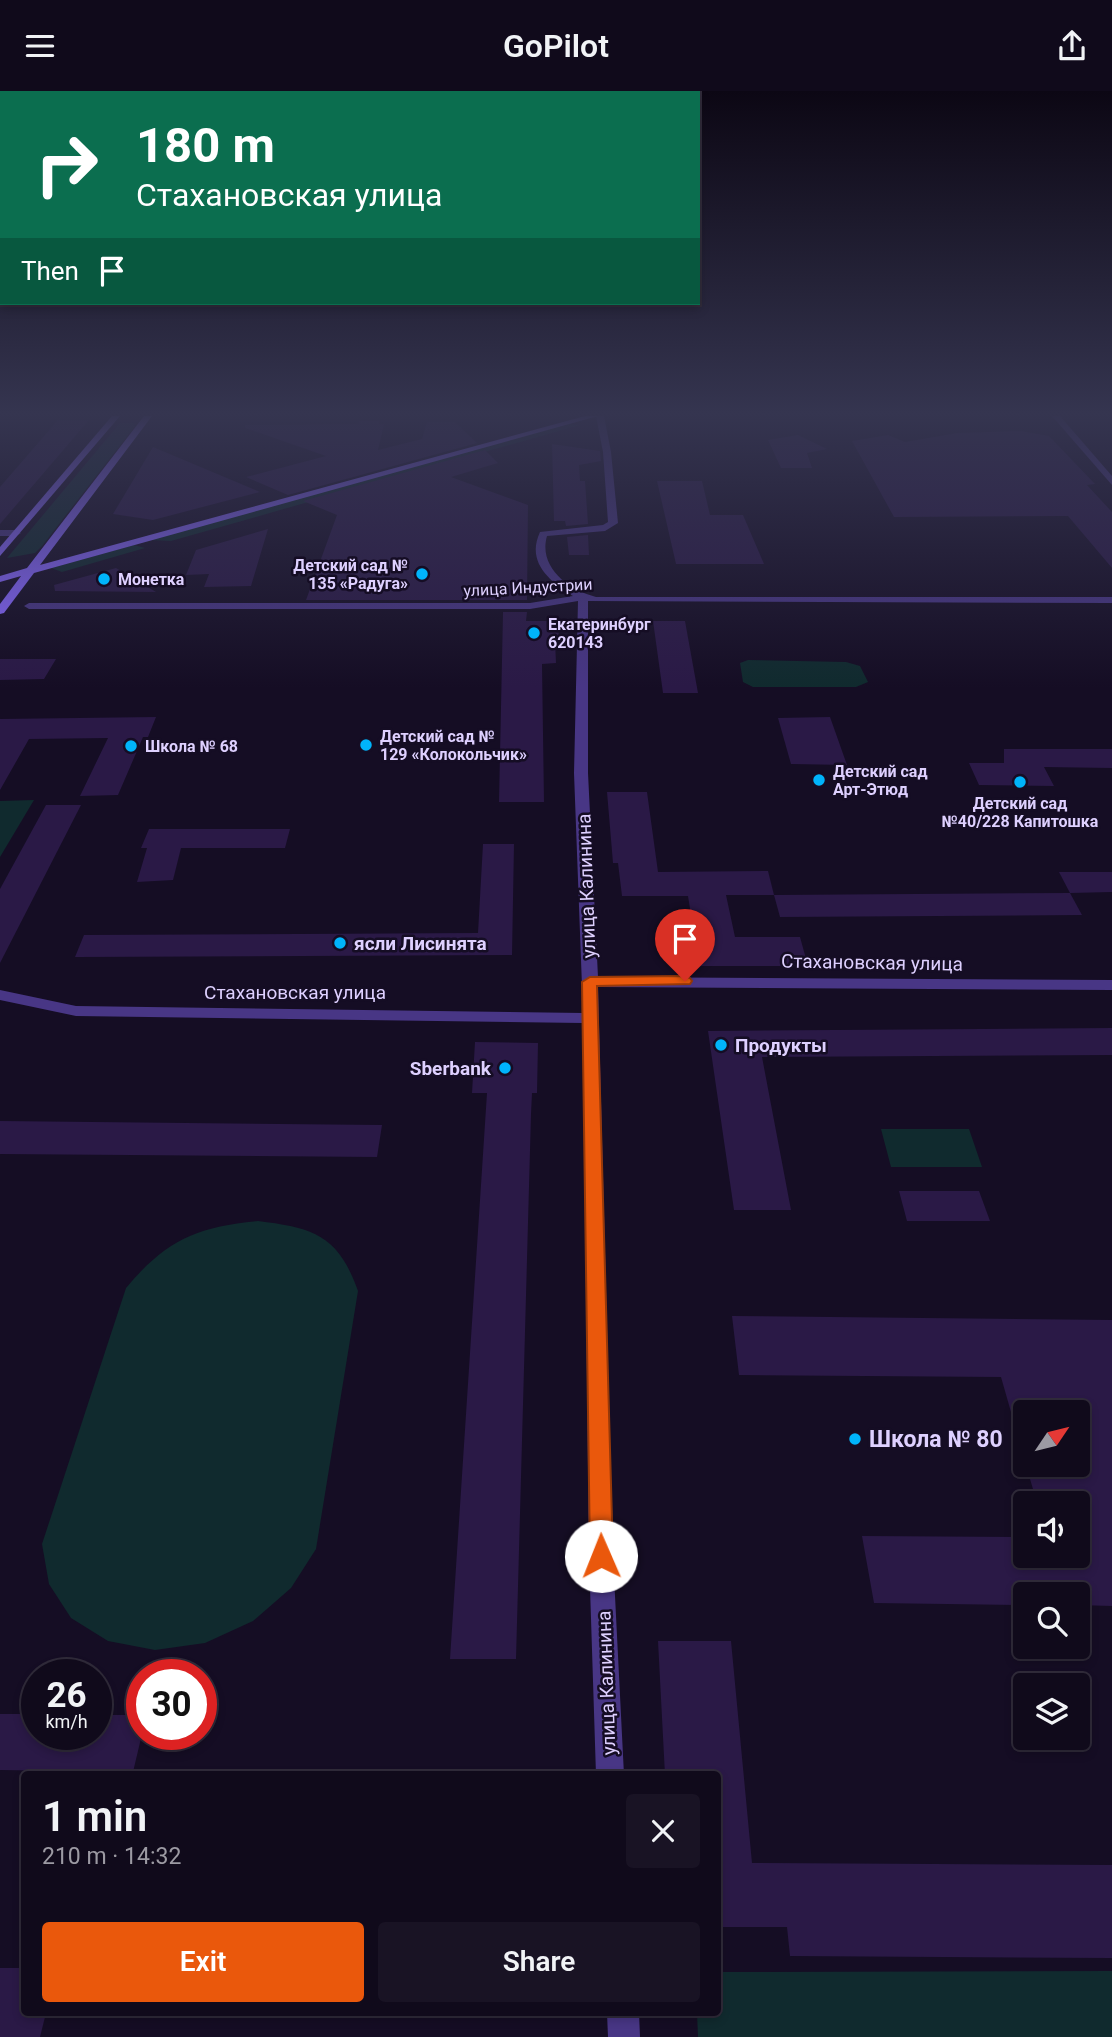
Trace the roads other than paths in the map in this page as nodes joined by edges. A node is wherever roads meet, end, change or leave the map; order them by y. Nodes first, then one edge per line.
1 (38, 507) edge
2 (79, 507) edge
3 (264, 507) edge
4 (612, 507) edge
5 (0, 533) edge
6 (16, 533) junction
7 (0, 553) edge
8 (30, 571) junction
9 (0, 579) edge
10 (583, 597) junction
11 (1112, 600) edge
12 (29, 607) dead end
13 (0, 611) edge
14 (590, 982) junction
15 (1112, 985) edge
16 (0, 995) edge
17 (591, 1019) junction
18 (610, 1771) edge
19 (623, 2016) edge
20 (624, 2037) edge

1 - 6 main road
2 - 8 main road
3 - 8 main road
4 - 10 street
5 - 6 street
6 - 7 main road
8 - 9 main road
8 - 13 main road
10 - 11 street, улица Индустрии
10 - 12 street, улица Индустрии
10 - 14 street, улица Калинина
14 - 15 street, Стахановская улица
14 - 17 street, улица Калинина
16 - 17 street, Стахановская улица
17 - 18 street, улица Калинина
19 - 20 street

